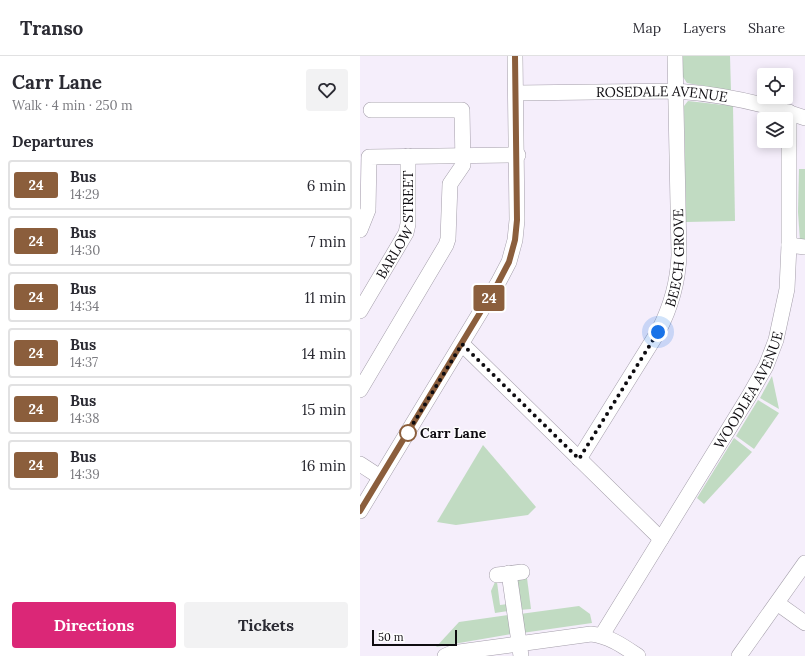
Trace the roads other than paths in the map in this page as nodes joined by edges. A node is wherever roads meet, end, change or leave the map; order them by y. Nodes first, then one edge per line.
1 (515, 56) edge
2 (675, 56) edge
3 (676, 91) junction
4 (516, 93) junction
5 (371, 110) dead end
6 (788, 112) edge
7 (793, 114) edge
8 (805, 118) edge
9 (788, 148) edge
10 (463, 155) junction
11 (518, 155) junction
12 (408, 156) junction
13 (360, 230) edge
14 (789, 245) junction
15 (805, 247) edge
16 (360, 311) edge
17 (462, 344) junction
18 (360, 390) edge
19 (579, 459) junction
20 (360, 464) edge
21 (380, 477) junction
22 (360, 511) edge
23 (660, 539) junction
24 (805, 563) edge
25 (509, 573) dead end
26 (777, 603) junction
27 (805, 623) edge
28 (602, 635) junction
29 (520, 651) edge
30 (445, 656) edge
31 (638, 656) edge
32 (739, 656) edge

1 - 4 street
2 - 3 street, BEECH GROVE
3 - 4 street, ROSEDALE AVENUE
3 - 6 street, ROSEDALE AVENUE
3 - 19 street, BEECH GROVE
4 - 11 street
5 - 10 street
7 - 8 street, ROSEDALE AVENUE
9 - 14 street, WOODLEA AVENUE
10 - 11 street
10 - 12 street
10 - 18 street
11 - 17 street
12 - 13 street
12 - 16 street, BARLOW STREET
14 - 15 street
14 - 23 street, WOODLEA AVENUE
17 - 19 street
17 - 21 street
19 - 23 street
20 - 21 street
21 - 22 street
23 - 28 street, WOODLEA AVENUE
24 - 26 street
25 - 29 street
26 - 27 street
26 - 32 street
28 - 29 street
28 - 31 street
29 - 30 street

